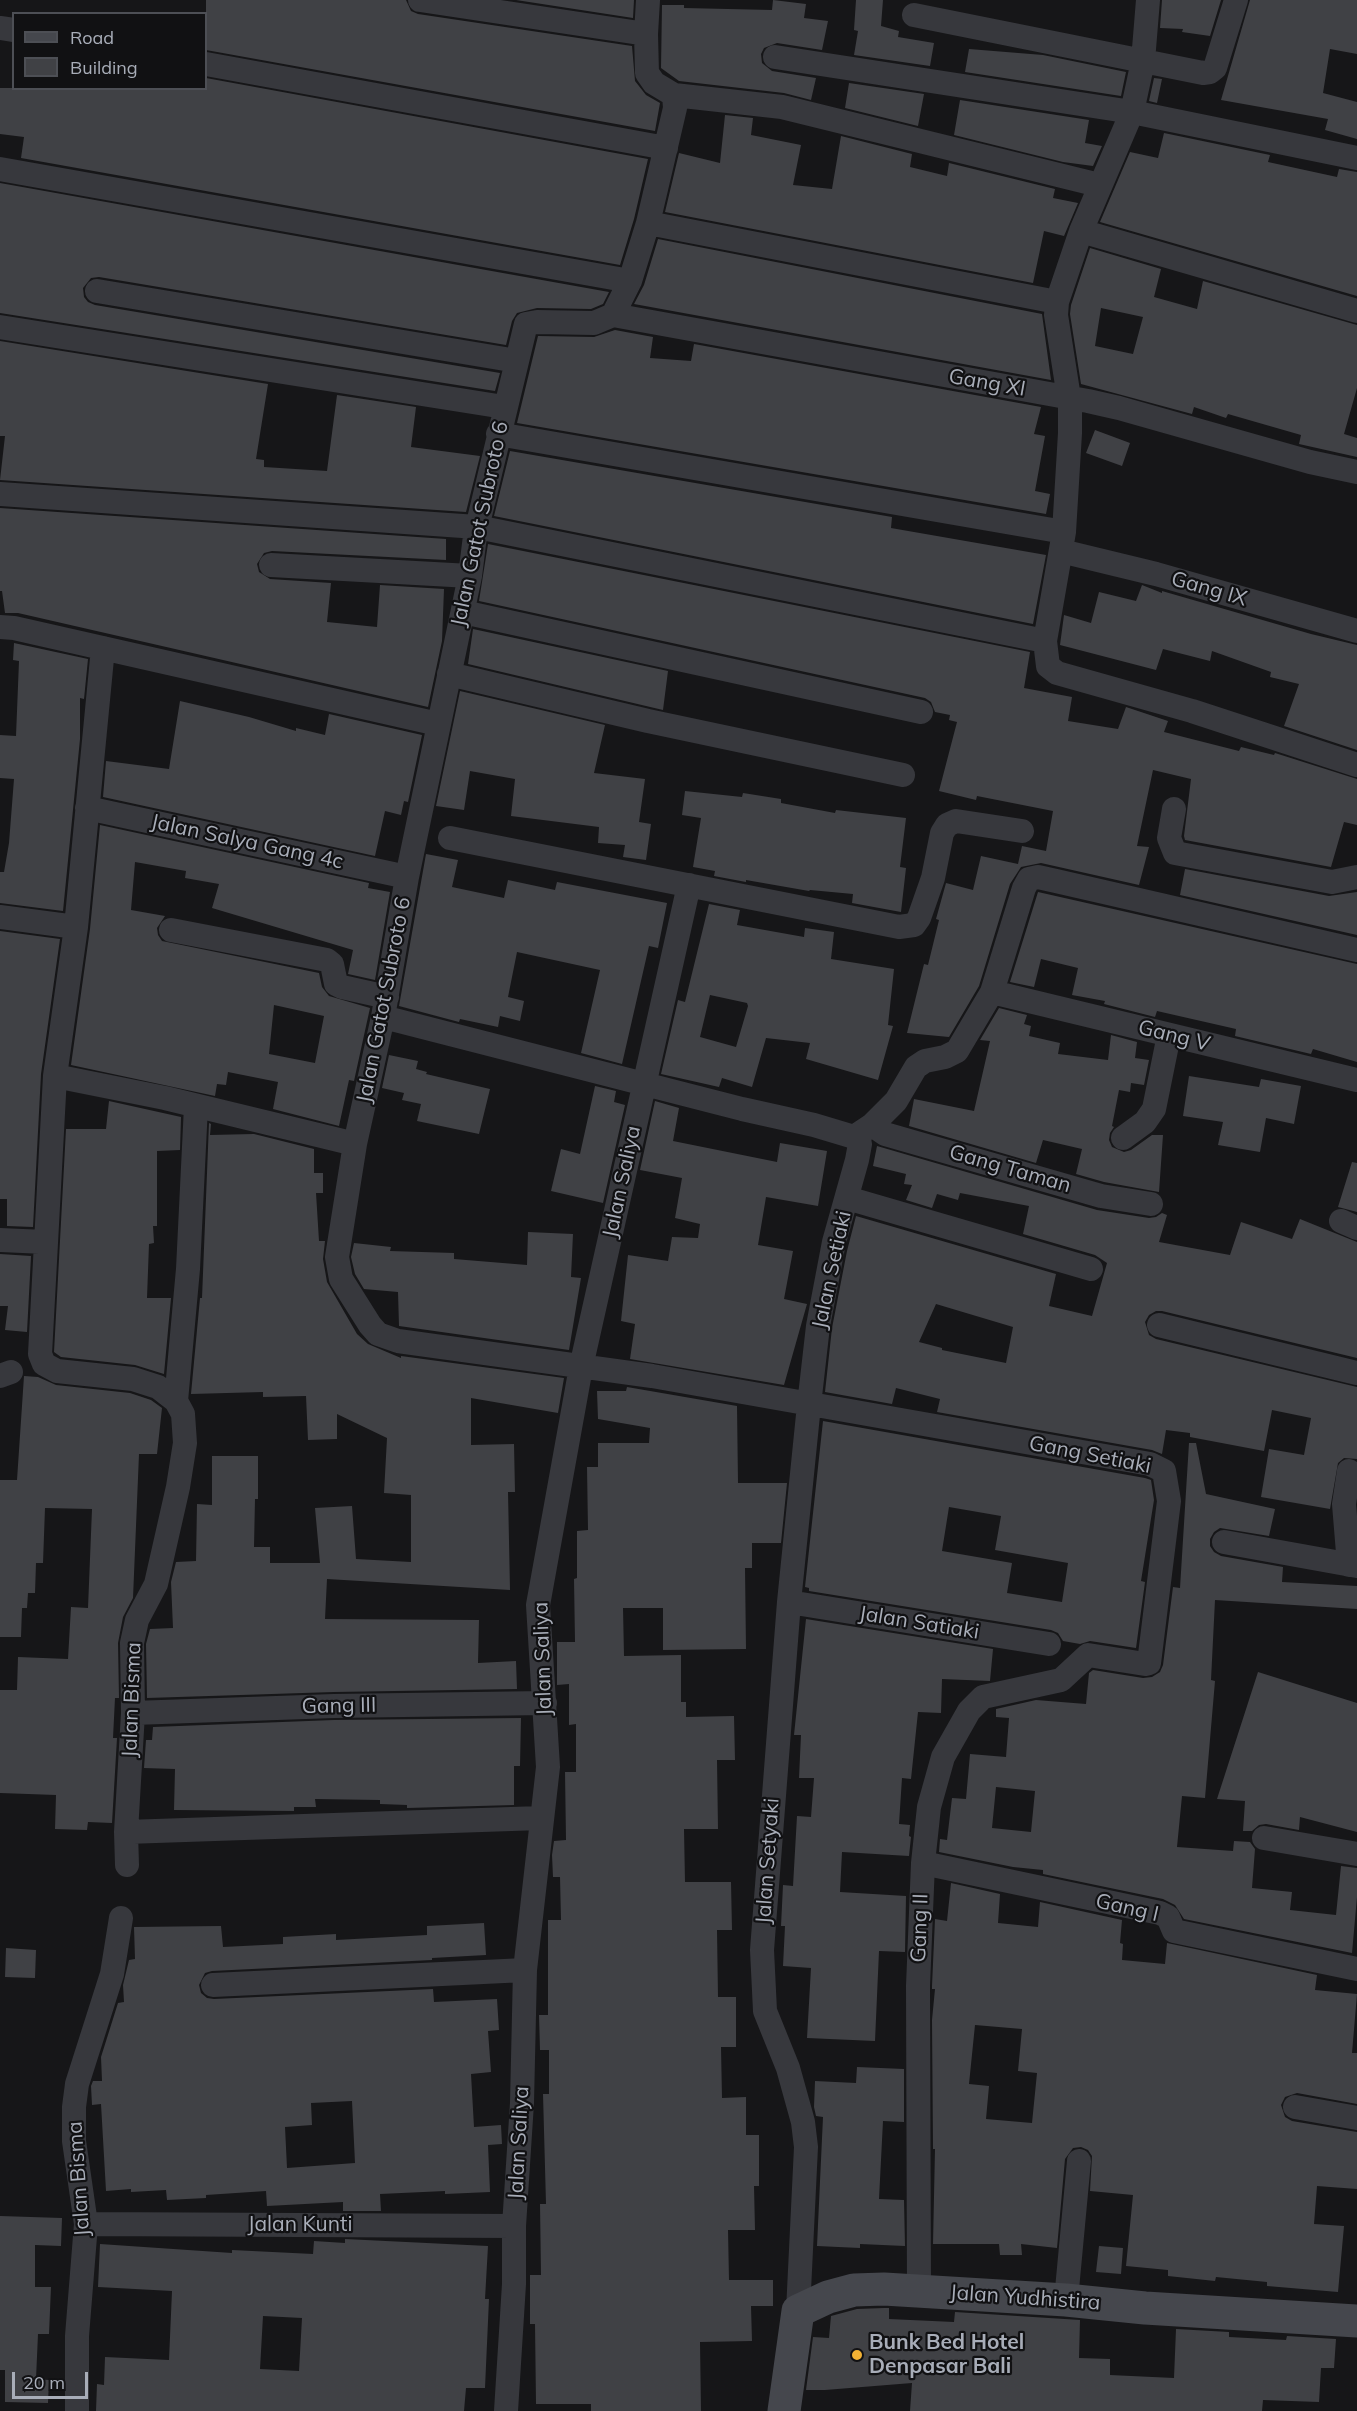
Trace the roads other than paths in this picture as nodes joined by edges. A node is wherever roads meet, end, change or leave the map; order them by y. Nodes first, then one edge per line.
1 (420, 0) edge
2 (648, 0) edge
3 (1148, 0) edge
4 (1236, 0) edge
5 (914, 15) dead end
6 (646, 34) junction
7 (774, 57) dead end
8 (1143, 61) junction
9 (207, 64) edge
10 (674, 95) junction
11 (1132, 112) junction
12 (666, 148) junction
13 (1357, 158) edge
14 (0, 169) edge
15 (1099, 185) junction
16 (648, 223) junction
17 (1081, 231) junction
18 (630, 281) junction
19 (97, 291) dead end
20 (1057, 302) junction
21 (1357, 311) edge
22 (613, 315) junction
23 (0, 327) edge
24 (517, 360) junction
25 (1067, 398) junction
26 (504, 407) junction
27 (498, 434) junction
28 (1357, 472) edge
29 (0, 494) edge
30 (477, 527) junction
31 (1063, 541) junction
32 (271, 565) dead end
33 (470, 576) junction
34 (463, 612) junction
35 (0, 627) edge
36 (1357, 631) edge
37 (1045, 641) junction
38 (103, 648) junction
39 (449, 674) junction
40 (921, 712) dead end
41 (438, 724) junction
42 (1357, 765) edge
43 (903, 775) dead end
44 (87, 808) junction
45 (1174, 809) dead end
46 (1022, 831) dead end
47 (450, 838) dead end
48 (407, 877) junction
49 (1357, 877) edge
50 (689, 885) junction
51 (0, 917) edge
52 (76, 927) junction
53 (171, 930) dead end
54 (1357, 950) edge
55 (992, 992) junction
56 (389, 1008) junction
57 (1169, 1035) junction
58 (55, 1076) junction
59 (1357, 1080) edge
60 (644, 1084) junction
61 (196, 1106) junction
62 (864, 1131) junction
63 (1123, 1138) dead end
64 (355, 1144) junction
65 (847, 1198) junction
66 (1151, 1204) dead end
67 (0, 1240) edge
68 (45, 1242) junction
69 (1091, 1269) dead end
70 (1159, 1325) dead end
71 (581, 1367) junction
72 (1357, 1373) edge
73 (176, 1401) junction
74 (809, 1405) junction
75 (1349, 1471) dead end
76 (1224, 1542) dead end
77 (1353, 1566) edge
78 (789, 1602) junction
79 (1049, 1644) dead end
80 (1088, 1656) joint
81 (545, 1703) junction
82 (133, 1713) junction
83 (541, 1818) junction
84 (126, 1832) junction
85 (1264, 1838) dead end
86 (1357, 1854) edge
87 (923, 1863) junction
88 (127, 1865) dead end
89 (121, 1918) dead end
90 (1357, 1969) edge
91 (525, 1970) junction
92 (213, 1985) dead end
93 (1295, 2107) dead end
94 (1357, 2118) edge
95 (1079, 2161) dead end
96 (86, 2224) junction
97 (514, 2226) junction
98 (919, 2291) junction
99 (1066, 2300) junction
100 (798, 2311) junction
101 (1357, 2321) edge
102 (77, 2411) edge
103 (506, 2411) edge
104 (784, 2411) edge

1 - 6 street
2 - 6 street
3 - 8 street
4 - 8 street
5 - 8 street
6 - 10 street
7 - 11 street
8 - 11 street
9 - 12 street
10 - 12 street
10 - 15 street
11 - 13 street
11 - 15 street
12 - 16 street
14 - 18 street
15 - 17 street
16 - 18 street
16 - 20 street
17 - 20 street
17 - 21 street
18 - 22 street
19 - 24 street
20 - 25 street
22 - 24 street, Jalan Gatot Subroto 6
22 - 25 street, Gang XI
23 - 26 street
24 - 26 street, Jalan Gatot Subroto 6
25 - 28 street, Gang XI
25 - 31 street
26 - 27 street, Jalan Gatot Subroto 6
27 - 30 street, Jalan Gatot Subroto 6
27 - 31 street, Gang IX
29 - 30 street
30 - 33 street, Jalan Gatot Subroto 6
30 - 37 street
31 - 36 street, Gang IX
31 - 37 street
32 - 33 street
33 - 34 street, Jalan Gatot Subroto 6
34 - 39 street, Jalan Gatot Subroto 6
34 - 40 street
35 - 38 street
37 - 42 street
38 - 41 street
38 - 44 street
39 - 41 street, Jalan Gatot Subroto 6
39 - 43 street
41 - 48 street, Jalan Gatot Subroto 6
44 - 48 street, Jalan Salya Gang 4c
44 - 52 street
45 - 49 street
46 - 50 street
47 - 50 street
48 - 56 street, Jalan Gatot Subroto 6
50 - 60 street, Jalan Saliya
51 - 52 street
52 - 58 street
53 - 56 street
54 - 55 street
55 - 57 street, Gang V
55 - 62 street
56 - 60 street, Jalan Gatot Subroto 6
56 - 64 street, Jalan Gatot Subroto 6
57 - 59 street, Gang V
57 - 63 street
58 - 61 street
58 - 68 street
60 - 62 street, Jalan Gatot Subroto 6
60 - 71 street, Jalan Saliya
61 - 64 street
61 - 73 street
62 - 65 street, Jalan Setiaki
62 - 66 street, Gang Taman
64 - 71 street, Jalan Gatot Subroto 6
65 - 69 street
65 - 74 street, Jalan Setiaki
67 - 68 street
68 - 73 street
70 - 72 street
71 - 74 street, Jalan Gatot Subroto 6
71 - 81 street, Jalan Saliya
73 - 82 street, Jalan Bisma
74 - 78 street, Jalan Setyaki
74 - 80 street, Gang Setiaki
75 - 77 street
76 - 77 street
78 - 79 street, Jalan Satiaki
78 - 100 street, Jalan Setyaki
80 - 87 street, Gang II
81 - 82 street, Gang III
81 - 83 street, Jalan Saliya
82 - 84 street, Jalan Bisma
83 - 84 street
83 - 91 street, Jalan Saliya
84 - 88 street, Jalan Bisma
85 - 86 street
87 - 90 street, Gang I
87 - 98 street, Gang II
89 - 96 street, Jalan Bisma
91 - 92 street
91 - 97 street, Jalan Saliya
93 - 94 street
95 - 99 street
96 - 97 street, Jalan Kunti
96 - 102 street, Jalan Bisma
97 - 103 street, Jalan Saliya
98 - 99 street, Jalan Yudhistira
98 - 100 street, Jalan Yudhistira
99 - 101 street, Jalan Yudhistira
100 - 104 street

